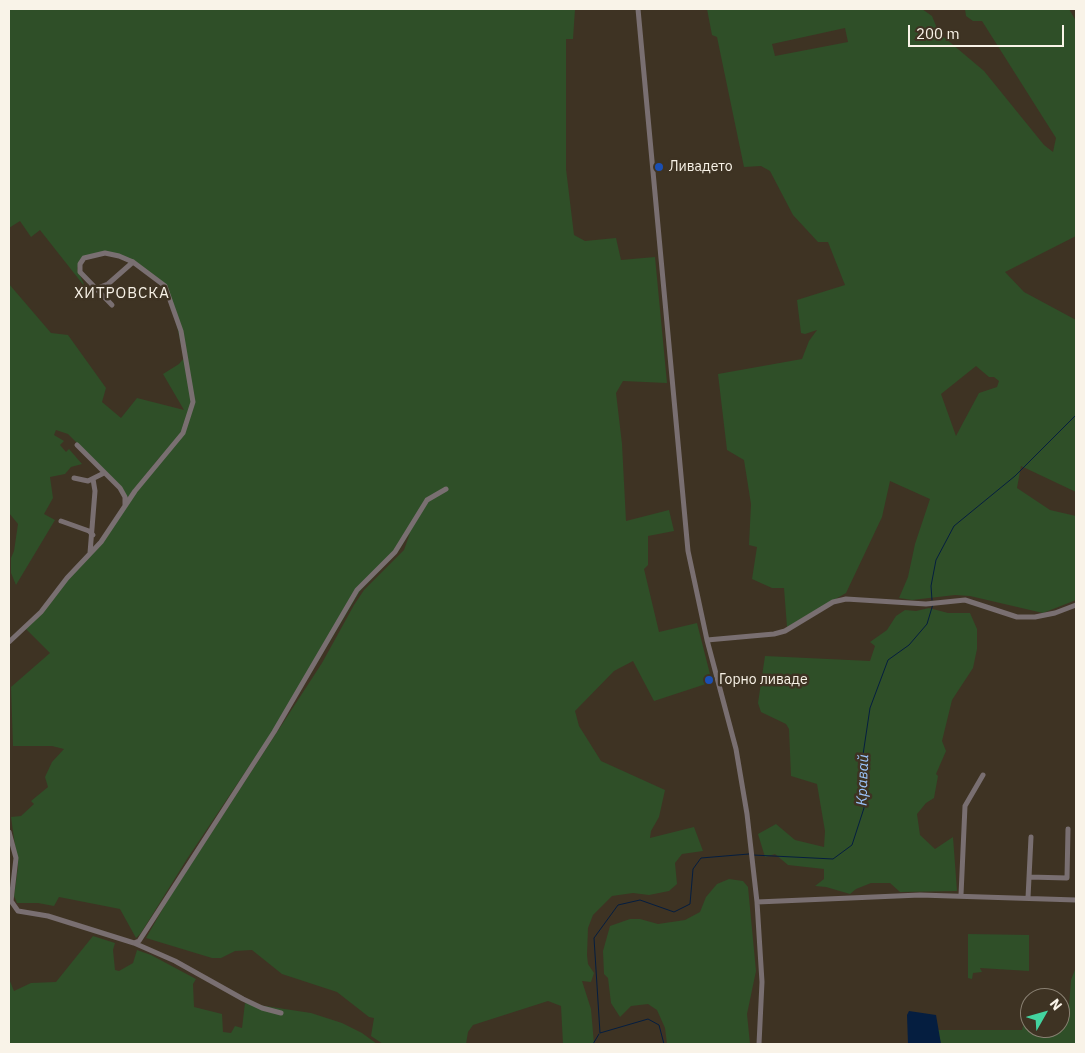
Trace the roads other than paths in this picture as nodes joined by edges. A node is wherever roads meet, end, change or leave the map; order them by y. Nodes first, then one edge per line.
1 (638, 9) edge
2 (134, 262) junction
3 (95, 289) junction
4 (112, 305) dead end
5 (77, 445) dead end
6 (104, 473) junction
7 (74, 478) dead end
8 (94, 479) junction
9 (446, 489) dead end
10 (125, 506) junction
11 (61, 521) dead end
12 (93, 535) junction
13 (90, 553) junction
14 (1076, 605) edge
15 (707, 640) junction
16 (9, 642) edge
17 (983, 775) dead end
18 (1068, 828) dead end
19 (9, 832) edge
20 (1031, 837) dead end
21 (1029, 877) junction
22 (961, 895) junction
23 (1028, 898) junction
24 (1076, 900) edge
25 (757, 902) junction
26 (134, 943) junction
27 (282, 1013) dead end
28 (759, 1044) edge

1 - 15 street
2 - 3 street
2 - 3 street
2 - 10 street
3 - 4 street
5 - 6 street
6 - 8 street
6 - 10 street
7 - 8 street
8 - 12 street
9 - 26 street
10 - 13 street
11 - 12 street
12 - 13 street
13 - 16 street
14 - 15 street
15 - 25 street
17 - 22 street
18 - 21 street
19 - 26 street
20 - 21 street
21 - 23 street
22 - 23 street
22 - 25 street
23 - 24 street
25 - 28 street
26 - 27 street

